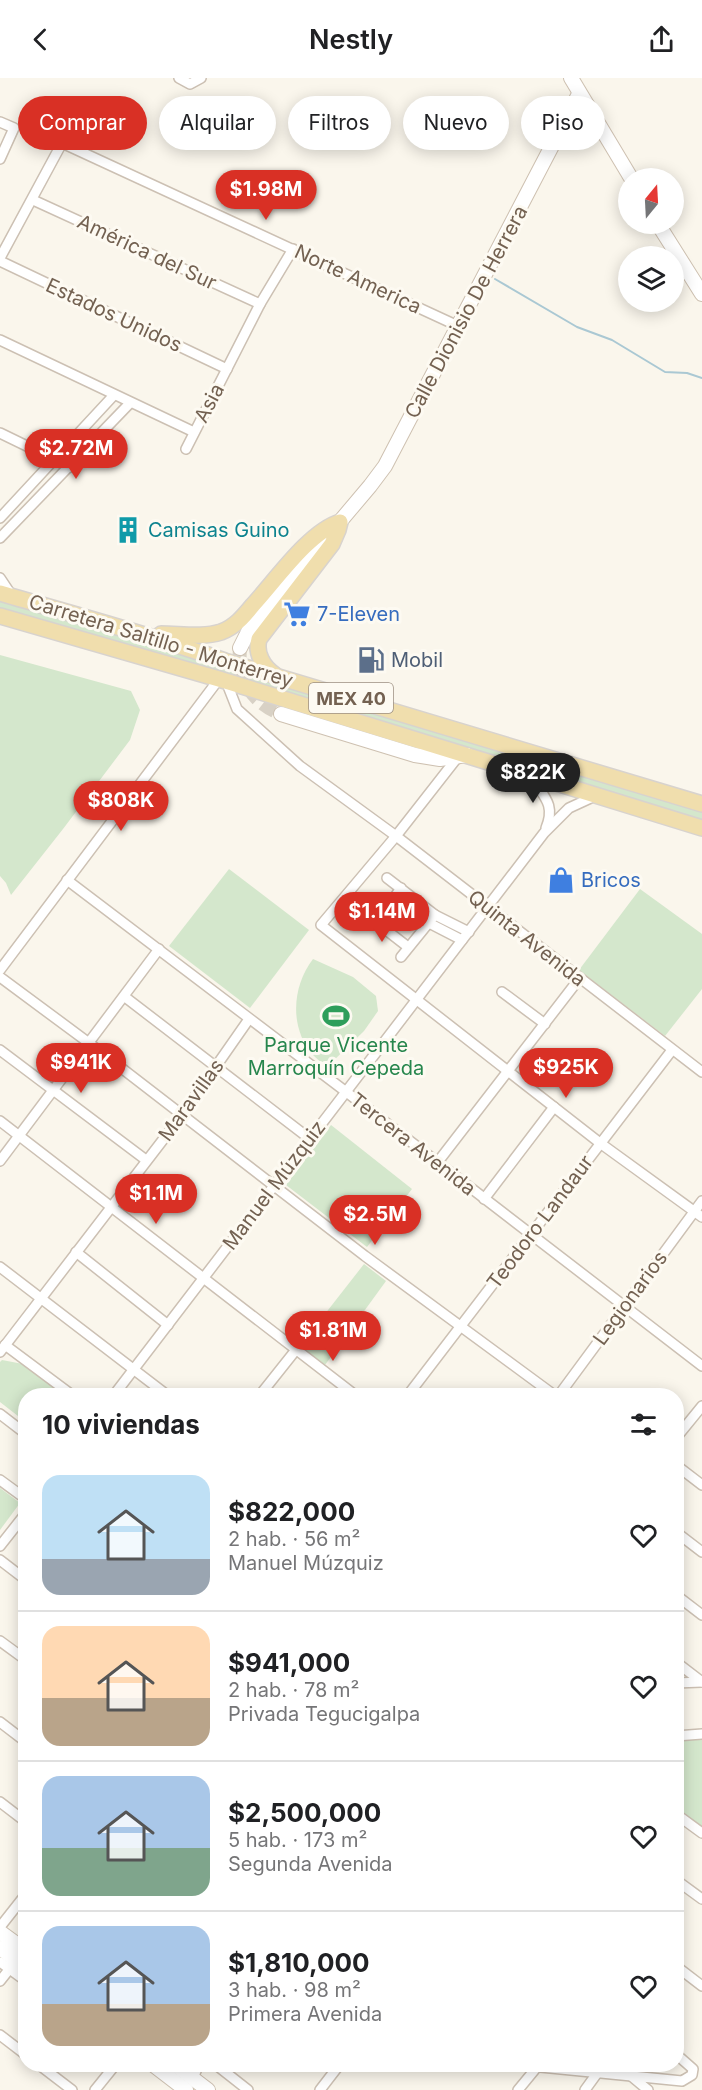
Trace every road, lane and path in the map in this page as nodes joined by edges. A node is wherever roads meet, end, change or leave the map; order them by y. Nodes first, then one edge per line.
1 (178, 78) edge
2 (201, 78) edge
3 (571, 78) edge
4 (579, 94) junction
5 (0, 122) edge
6 (0, 159) edge
7 (625, 168) edge
8 (33, 200) junction
9 (664, 234) edge
10 (293, 249) junction
11 (0, 259) edge
12 (702, 294) edge
13 (260, 304) junction
14 (458, 326) junction
15 (0, 340) edge
16 (227, 369) junction
17 (114, 395) junction
18 (130, 403) junction
19 (194, 432) junction
20 (0, 433) edge
21 (186, 449) dead end
22 (54, 458) junction
23 (70, 467) junction
24 (0, 518) edge
25 (340, 522) junction
26 (0, 538) edge
27 (0, 578) edge
28 (6, 595) edge
29 (0, 616) edge
30 (149, 635) junction
31 (240, 648) tunnel mouth
32 (278, 676) junction
33 (223, 680) junction
34 (281, 714) tunnel mouth
35 (462, 756) junction
36 (531, 776) junction
37 (596, 796) junction
38 (702, 804) edge
39 (702, 828) edge
40 (544, 833) junction
41 (396, 836) junction
42 (387, 878) dead end
43 (67, 880) junction
44 (401, 888) junction
45 (488, 908) junction
46 (435, 915) junction
47 (429, 923) junction
48 (469, 932) junction
49 (462, 940) junction
50 (408, 946) junction
51 (159, 950) junction
52 (401, 957) dead end
53 (0, 970) edge
54 (0, 977) edge
55 (579, 979) junction
56 (502, 992) dead end
57 (125, 997) junction
58 (417, 998) junction
59 (249, 1020) junction
60 (545, 1024) junction
61 (89, 1043) junction
62 (0, 1050) edge
63 (672, 1050) junction
64 (215, 1067) junction
65 (509, 1071) junction
66 (702, 1072) edge
67 (54, 1090) junction
68 (345, 1091) junction
69 (554, 1107) junction
70 (182, 1114) junction
71 (0, 1121) edge
72 (19, 1137) junction
73 (310, 1139) junction
74 (600, 1143) junction
75 (146, 1160) junction
76 (0, 1161) edge
77 (437, 1163) junction
78 (274, 1185) junction
79 (484, 1199) junction
80 (702, 1201) edge
81 (111, 1208) junction
82 (698, 1214) edge
83 (531, 1236) junction
84 (75, 1252) junction
85 (0, 1267) edge
86 (204, 1278) junction
87 (40, 1298) junction
88 (624, 1305) junction
89 (168, 1325) junction
90 (461, 1327) junction
91 (3, 1349) edge
92 (295, 1351) junction
93 (702, 1366) edge
94 (133, 1370) junction
95 (62, 1388) edge
96 (119, 1388) edge
97 (157, 1388) edge
98 (266, 1388) edge
99 (345, 1388) edge
100 (413, 1388) edge
101 (545, 1388) edge
102 (558, 1388) edge
103 (701, 1411) edge
104 (0, 1414) edge
105 (18, 1428) edge
106 (684, 1429) edge
107 (684, 1471) edge
108 (0, 1480) edge
109 (702, 1485) edge
110 (18, 1493) edge
111 (18, 1523) edge
112 (684, 1538) edge
113 (0, 1546) edge
114 (702, 1552) edge
115 (0, 1560) edge
116 (18, 1574) edge
117 (684, 1601) edge
118 (702, 1615) edge
119 (0, 1641) edge
120 (18, 1654) edge
121 (684, 1668) edge
122 (702, 1682) edge
123 (684, 1683) edge
124 (0, 1722) edge
125 (702, 1734) edge
126 (684, 1735) edge
127 (18, 1736) edge
128 (0, 1802) edge
129 (18, 1816) edge
130 (684, 1820) edge
131 (702, 1833) edge
132 (684, 1886) edge
133 (702, 1899) edge
134 (18, 1904) edge
135 (0, 1927) edge
136 (0, 1932) edge
137 (0, 1948) edge
138 (18, 1957) edge
139 (18, 1959) edge
140 (18, 1960) edge
141 (0, 1962) edge
142 (18, 1962) edge
143 (684, 1972) edge
144 (0, 1981) edge
145 (702, 1986) edge
146 (0, 2035) edge
147 (18, 2049) edge
148 (684, 2060) edge
149 (48, 2072) edge
150 (110, 2072) edge
151 (167, 2072) edge
152 (225, 2072) edge
153 (334, 2072) edge
154 (533, 2072) edge
155 (598, 2072) joint
156 (630, 2075) junction
157 (189, 2084) edge
158 (323, 2087) edge
159 (72, 2090) edge
160 (95, 2090) edge
161 (208, 2090) edge
162 (248, 2090) edge
163 (334, 2090) edge
164 (518, 2090) edge
165 (585, 2090) edge
166 (648, 2090) edge

1 - 2 street
3 - 4 street
4 - 7 street
4 - 14 street, Calle Dionisio De Herrera
5 - 6 street
8 - 10 street, Norte America
8 - 11 street
8 - 13 street, América del Sur
9 - 12 street
10 - 13 street, Asia
10 - 14 street, Norte America
11 - 16 street, Estados Unidos
13 - 16 street, Asia
14 - 25 street, Calle Dionisio De Herrera
15 - 17 street, Asia
16 - 19 street, Asia
17 - 18 street, Asia
17 - 22 street
18 - 19 street, Asia
18 - 23 street
19 - 21 street
20 - 22 street
22 - 23 street
22 - 24 street
23 - 26 street
25 - 30 main road
25 - 31 street
25 - 32 main road
27 - 28 street
28 - 30 main road, Carretera Saltillo - Monterrey / MEX 40
29 - 33 main road, Carretera Saltillo - Monterrey / MEX 40
30 - 32 main road, Carretera Saltillo - Monterrey / MEX 40
32 - 38 main road, Carretera Saltillo - Monterrey / MEX 40
33 - 35 main road, Carretera Saltillo - Monterrey / MEX 40
33 - 41 street, Quinta Avenida
33 - 43 street
34 - 35 street
35 - 36 main road, Carretera Saltillo - Monterrey / MEX 40
35 - 41 street
36 - 37 main road, Carretera Saltillo - Monterrey / MEX 40
36 - 40 street, Manuel Múzquiz
37 - 39 main road, Carretera Saltillo - Monterrey / MEX 40
37 - 40 street, Manuel Múzquiz
40 - 45 street, Manuel Múzquiz
41 - 45 street, Quinta Avenida
41 - 58 street
42 - 44 street
43 - 51 street, Tercera Avenida
43 - 53 street
44 - 46 street
44 - 50 street
45 - 48 street, Manuel Múzquiz
45 - 55 street, Quinta Avenida
46 - 47 street
46 - 48 street
47 - 49 street
47 - 50 street
48 - 49 street, Manuel Múzquiz
49 - 58 street, Manuel Múzquiz
50 - 52 street
51 - 57 street
51 - 59 street, Tercera Avenida
54 - 61 street
55 - 60 street
55 - 63 street, Quinta Avenida
56 - 60 street
57 - 61 street
57 - 64 street
58 - 65 street
58 - 68 street, Manuel Múzquiz
59 - 64 street, Maravillas
59 - 68 street, Tercera Avenida
60 - 65 street
61 - 67 street
61 - 70 street
62 - 67 street
63 - 66 street, Quinta Avenida
63 - 74 street, Teodoro Landaur
64 - 70 street, Maravillas
64 - 73 street
65 - 69 street
65 - 77 street
67 - 72 street
67 - 75 street
68 - 73 street, Manuel Múzquiz
68 - 77 street, Tercera Avenida
69 - 74 street
69 - 79 street
70 - 75 street, Maravillas
70 - 78 street
71 - 72 street
72 - 76 street
72 - 81 street
73 - 78 street, Manuel Múzquiz
74 - 82 street
74 - 83 street, Teodoro Landaur
75 - 81 street, Maravillas
77 - 79 street, Tercera Avenida
78 - 86 street, Manuel Múzquiz
78 - 90 street
79 - 83 street, Tercera Avenida
80 - 82 street, Legionarios
81 - 84 street, Maravillas
81 - 86 street
82 - 88 street, Legionarios
83 - 88 street, Tercera Avenida
83 - 90 street, Teodoro Landaur
84 - 87 street, Maravillas
84 - 89 street
85 - 87 street
86 - 89 street, Manuel Múzquiz
86 - 92 street
87 - 91 street, Maravillas
87 - 94 street
88 - 93 street, Tercera Avenida
88 - 102 street, Legionarios
89 - 94 street, Manuel Múzquiz
90 - 100 street, Teodoro Landaur
90 - 101 street
91 - 95 street
92 - 98 street
92 - 99 street
94 - 96 street, Manuel Múzquiz
94 - 97 street
103 - 106 street
104 - 105 street
107 - 109 street
108 - 110 street
111 - 113 street
112 - 114 street
115 - 116 street
117 - 118 street
119 - 120 street
121 - 122 street
122 - 123 street
124 - 127 street
125 - 126 street
128 - 129 street
130 - 131 street
132 - 133 street
134 - 135 street
136 - 138 street
137 - 139 street
140 - 141 street
142 - 144 street
143 - 145 street
146 - 147 street
148 - 156 street
149 - 159 street
150 - 160 street
151 - 157 street
152 - 162 street
153 - 158 street
154 - 164 street
155 - 156 street
155 - 165 street
156 - 166 street
157 - 161 street
158 - 163 street

